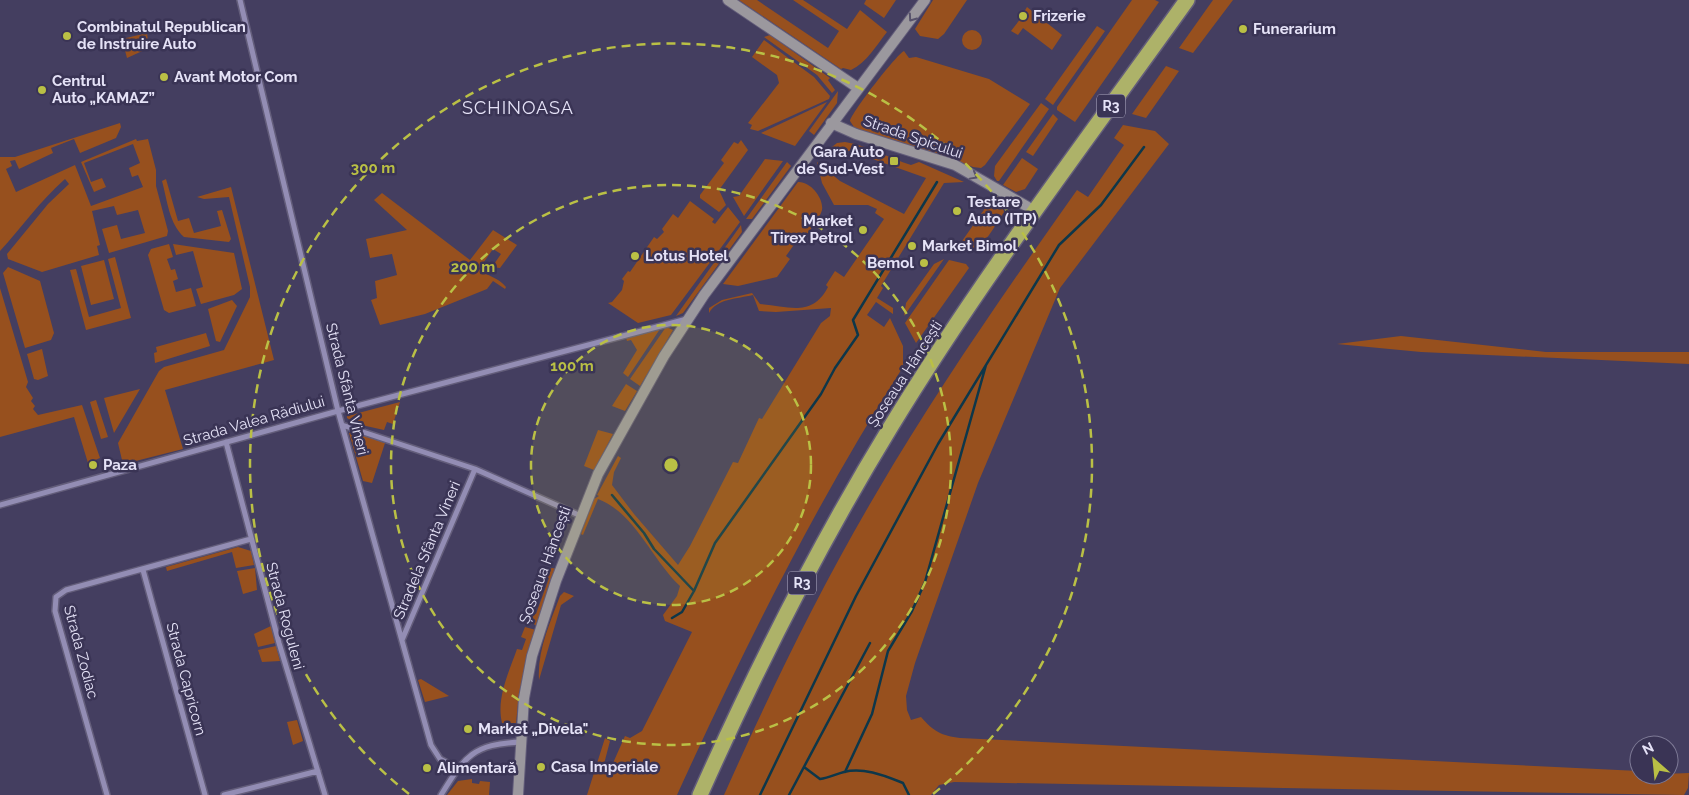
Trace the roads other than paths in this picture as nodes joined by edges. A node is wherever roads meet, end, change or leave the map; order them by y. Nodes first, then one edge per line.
1 (240, 0) edge
2 (728, 0) edge
3 (925, 0) edge
4 (1187, 0) edge
5 (858, 88) junction
6 (831, 123) junction
7 (1036, 212) junction
8 (689, 318) junction
9 (338, 411) junction
10 (342, 424) junction
11 (226, 442) junction
12 (475, 468) junction
13 (0, 505) edge
14 (581, 516) junction
15 (251, 538) junction
16 (143, 570) junction
17 (402, 640) junction
18 (521, 742) junction
19 (458, 768) junction
20 (318, 771) junction
21 (107, 795) edge
22 (205, 795) edge
23 (224, 795) edge
24 (325, 795) edge
25 (441, 795) edge
26 (518, 795) edge
27 (700, 795) edge

1 - 9 street, Strada Sfânta Vineri
2 - 5 street
3 -> 5 street, Șoseaua Hâncești
4 - 7 highway, Șoseaua Hâncești / R3
5 - 6 street, Șoseaua Hâncești
6 -> 7 street, Strada Spicului
6 - 8 street, Șoseaua Hâncești
7 - 27 highway, Șoseaua Hâncești / R3
8 - 9 street, Strada Valea Rădiului
8 - 14 street, Șoseaua Hâncești
9 - 10 street, Strada Sfânta Vineri
9 - 11 street, Strada Valea Rădiului
10 - 12 street, Strada Valea Rădiului
10 - 17 street, Strada Sfânta Vineri
11 - 13 street, Strada Valea Rădiului
11 - 15 street, Strada Roguleni
12 - 14 street, Strada Valea Rădiului
12 - 17 street, Stradela Sfânta Vineri
14 - 18 street, Șoseaua Hâncești
15 - 16 street, Strada Zodiac
15 - 20 street, Strada Roguleni
16 - 21 street, Strada Zodiac
16 - 22 street, Strada Capricorn
17 - 19 street, Strada Sfânta Vineri
18 - 19 street
18 - 26 street, Șoseaua Hâncești
19 - 25 street
20 - 23 street
20 - 24 street, Strada Roguleni

